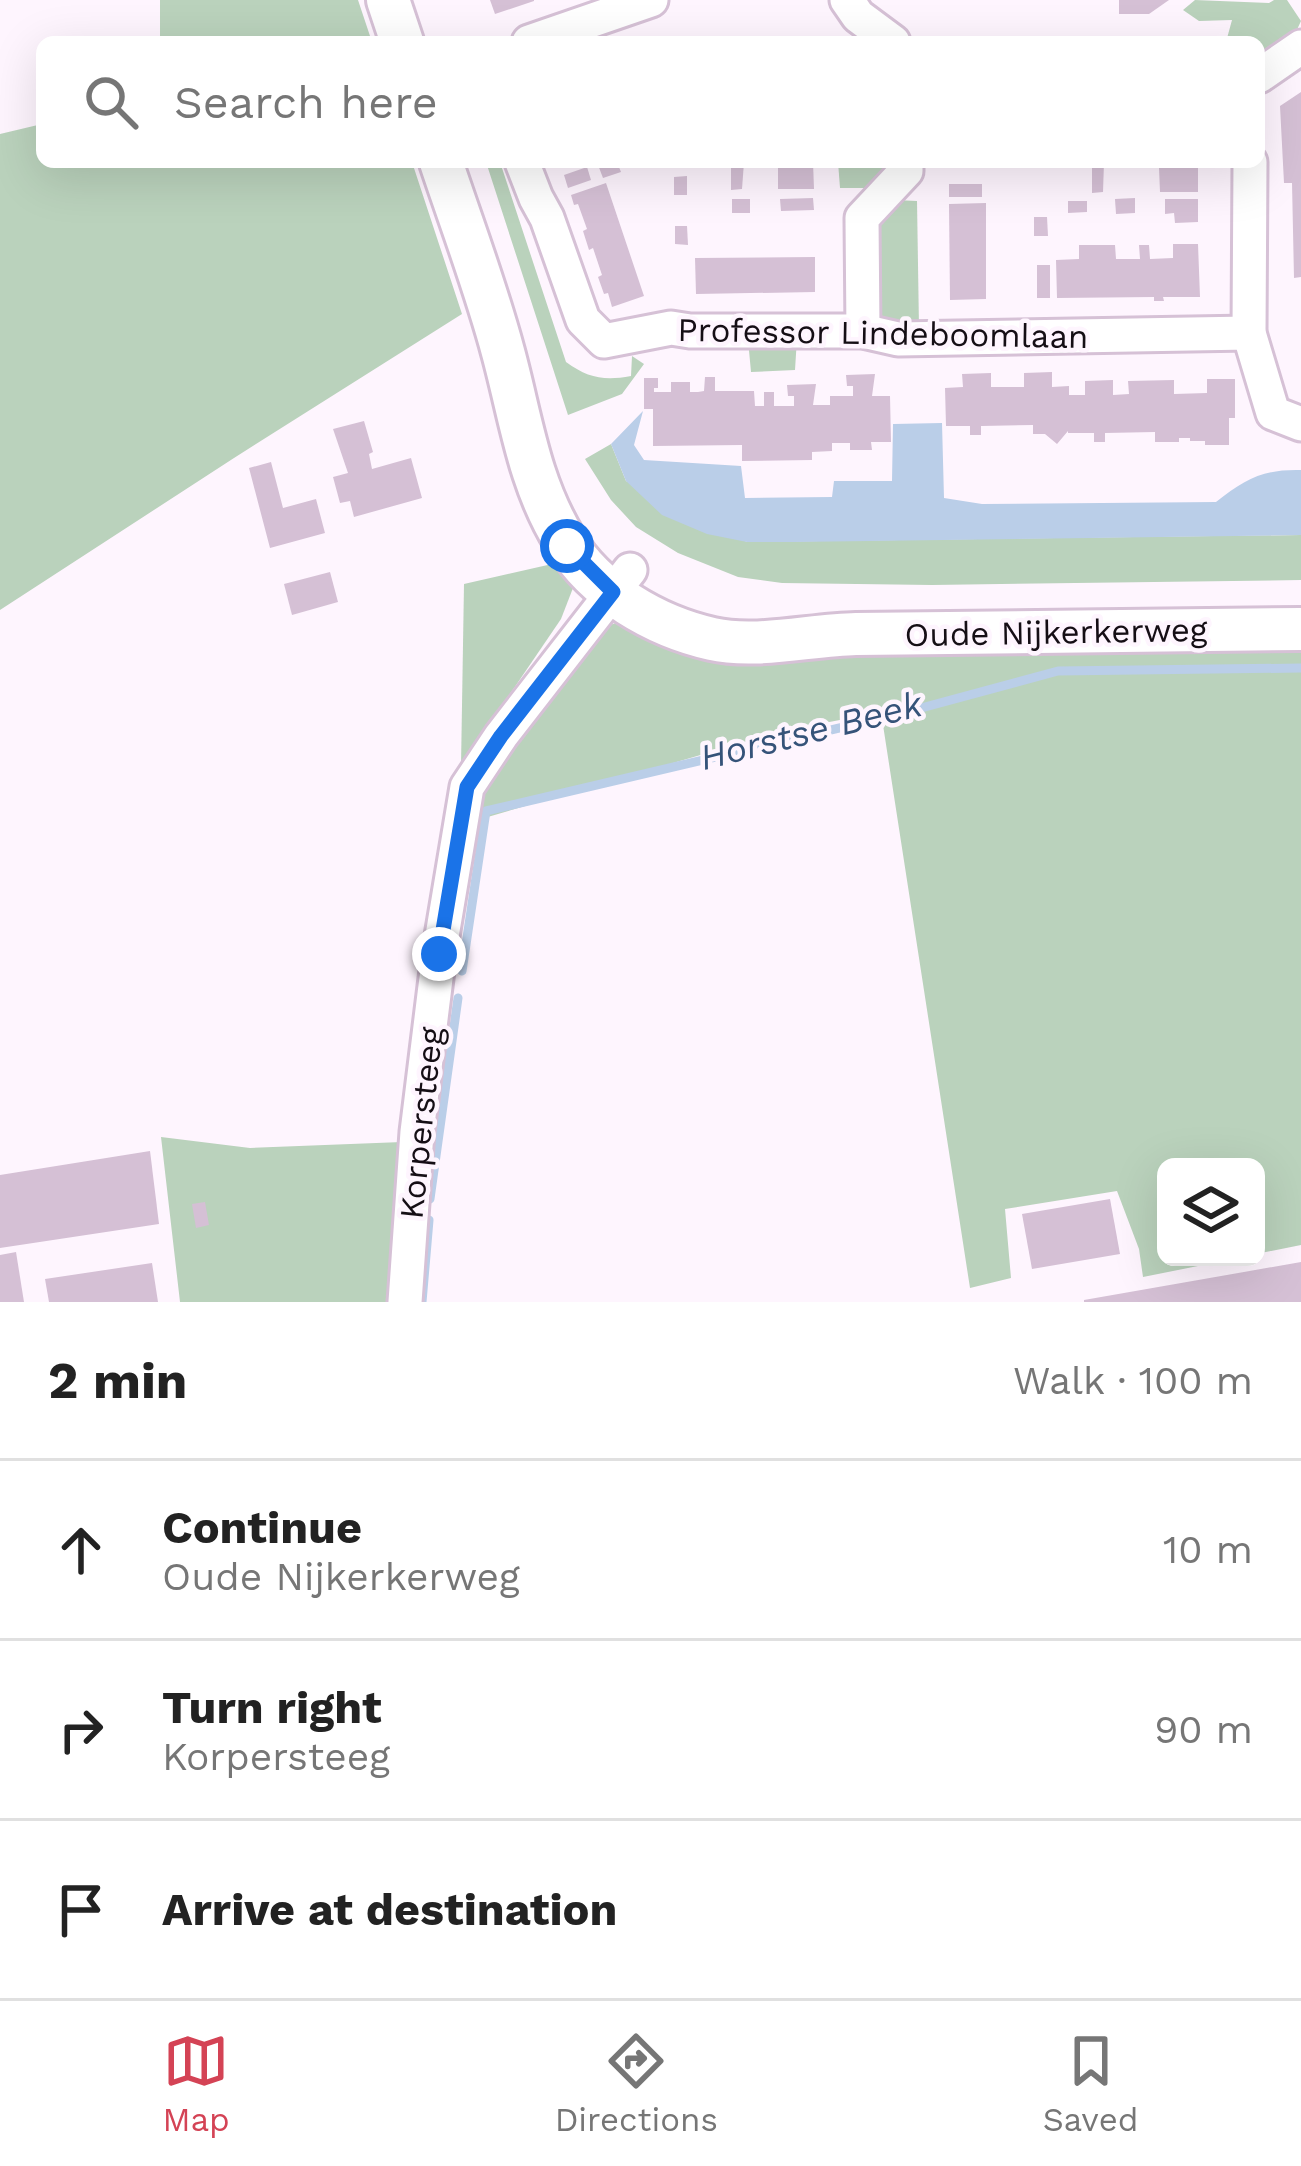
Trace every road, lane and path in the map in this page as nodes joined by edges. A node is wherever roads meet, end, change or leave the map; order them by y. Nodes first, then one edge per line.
1 (388, 0) edge
2 (651, 0) edge
3 (847, 0) edge
4 (400, 36) edge
5 (547, 36) edge
6 (885, 36) edge
7 (1301, 47) edge
8 (1265, 72) edge
9 (443, 168) edge
10 (524, 168) edge
11 (906, 168) edge
12 (1250, 168) edge
13 (863, 332) junction
14 (1249, 333) junction
15 (1301, 424) edge
16 (622, 581) junction
17 (1301, 628) edge
18 (405, 1302) edge

1 - 4 street
2 - 5 street
3 - 6 street
7 - 8 street
9 - 16 street, Oude Nijkerkerweg
10 - 13 street, Professor Lindeboomlaan
11 - 13 street
12 - 14 street
13 - 14 street, Professor Lindeboomlaan
14 - 15 street
16 - 17 street, Oude Nijkerkerweg
16 - 18 street, Korpersteeg

